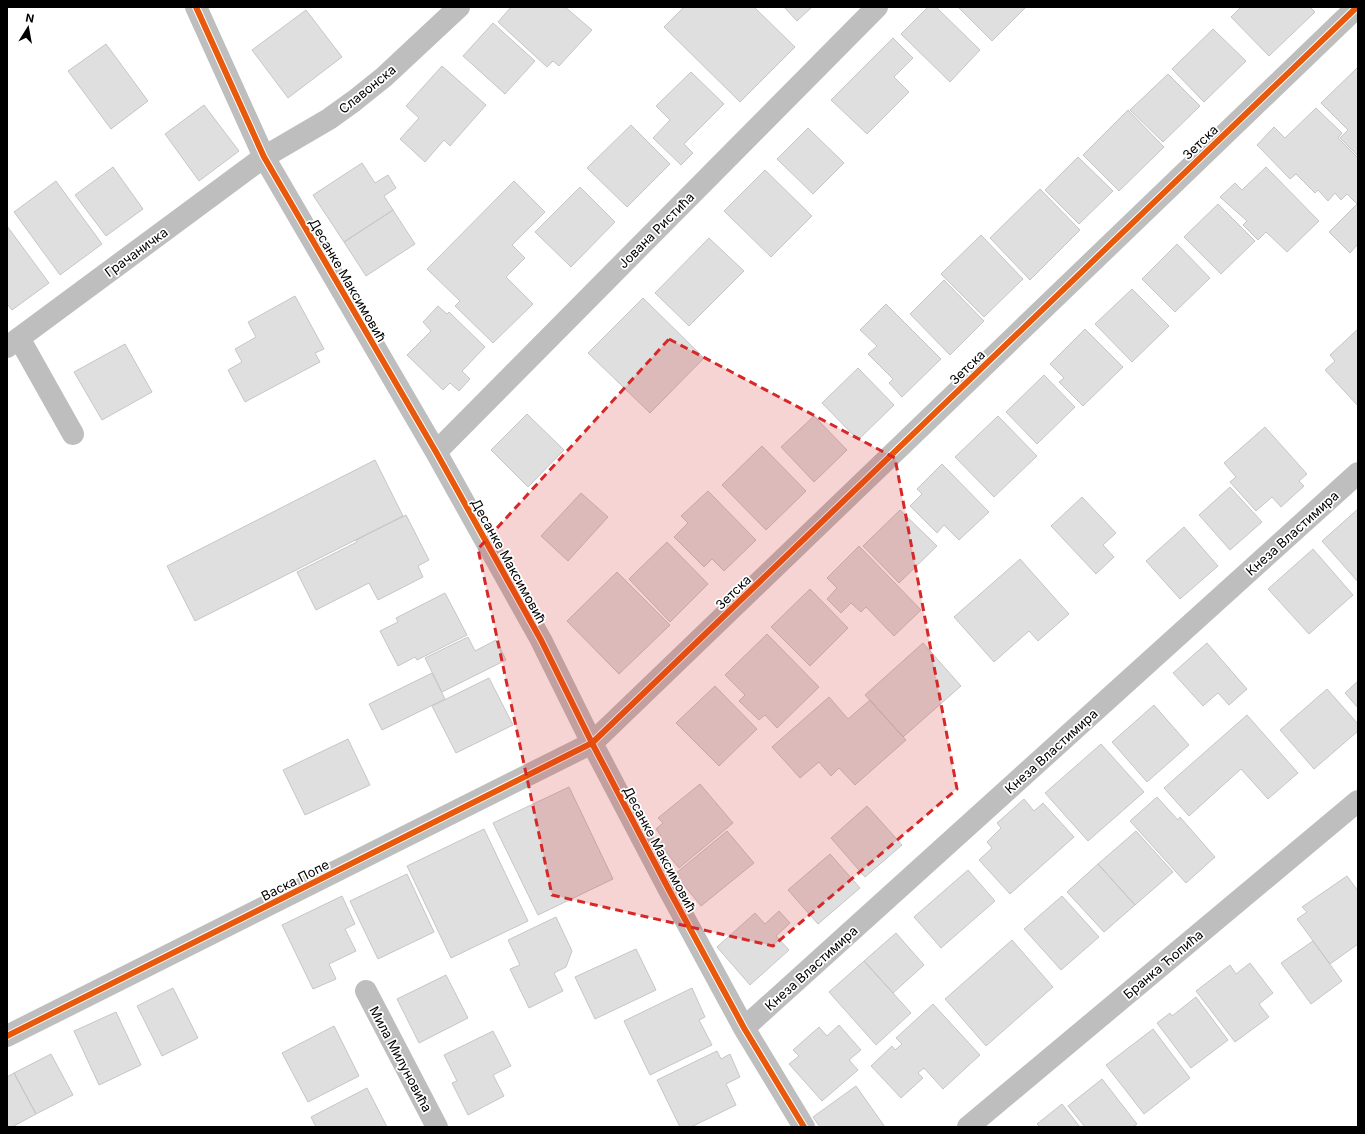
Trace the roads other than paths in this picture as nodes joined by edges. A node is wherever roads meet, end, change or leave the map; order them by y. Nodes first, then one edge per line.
1 (196, 7) edge
2 (459, 7) edge
3 (877, 7) edge
4 (1357, 7) edge
5 (264, 157) junction
6 (13, 342) edge
7 (73, 434) dead end
8 (436, 452) junction
9 (1358, 473) edge
10 (592, 743) junction
11 (1358, 801) edge
12 (366, 991) dead end
13 (744, 1028) junction
14 (7, 1036) edge
15 (437, 1127) edge
16 (804, 1127) edge
17 (968, 1127) edge

1 - 5 street, Десанке Максимовић
2 - 5 street, Славонска
3 - 8 street, Јована Ристића
4 - 10 street, Зетска
5 - 6 street, Грачаничка
5 - 8 street, Десанке Максимовић
6 - 7 street
8 - 10 street, Десанке Максимовић
9 - 13 street, Кнеза Властимира
10 - 13 street, Десанке Максимовић
10 - 14 street, Васка Попе
11 - 17 street, Бранка Ћопића
12 - 15 street, Мила Милуновића
13 - 16 street, Десанке Максимовић

